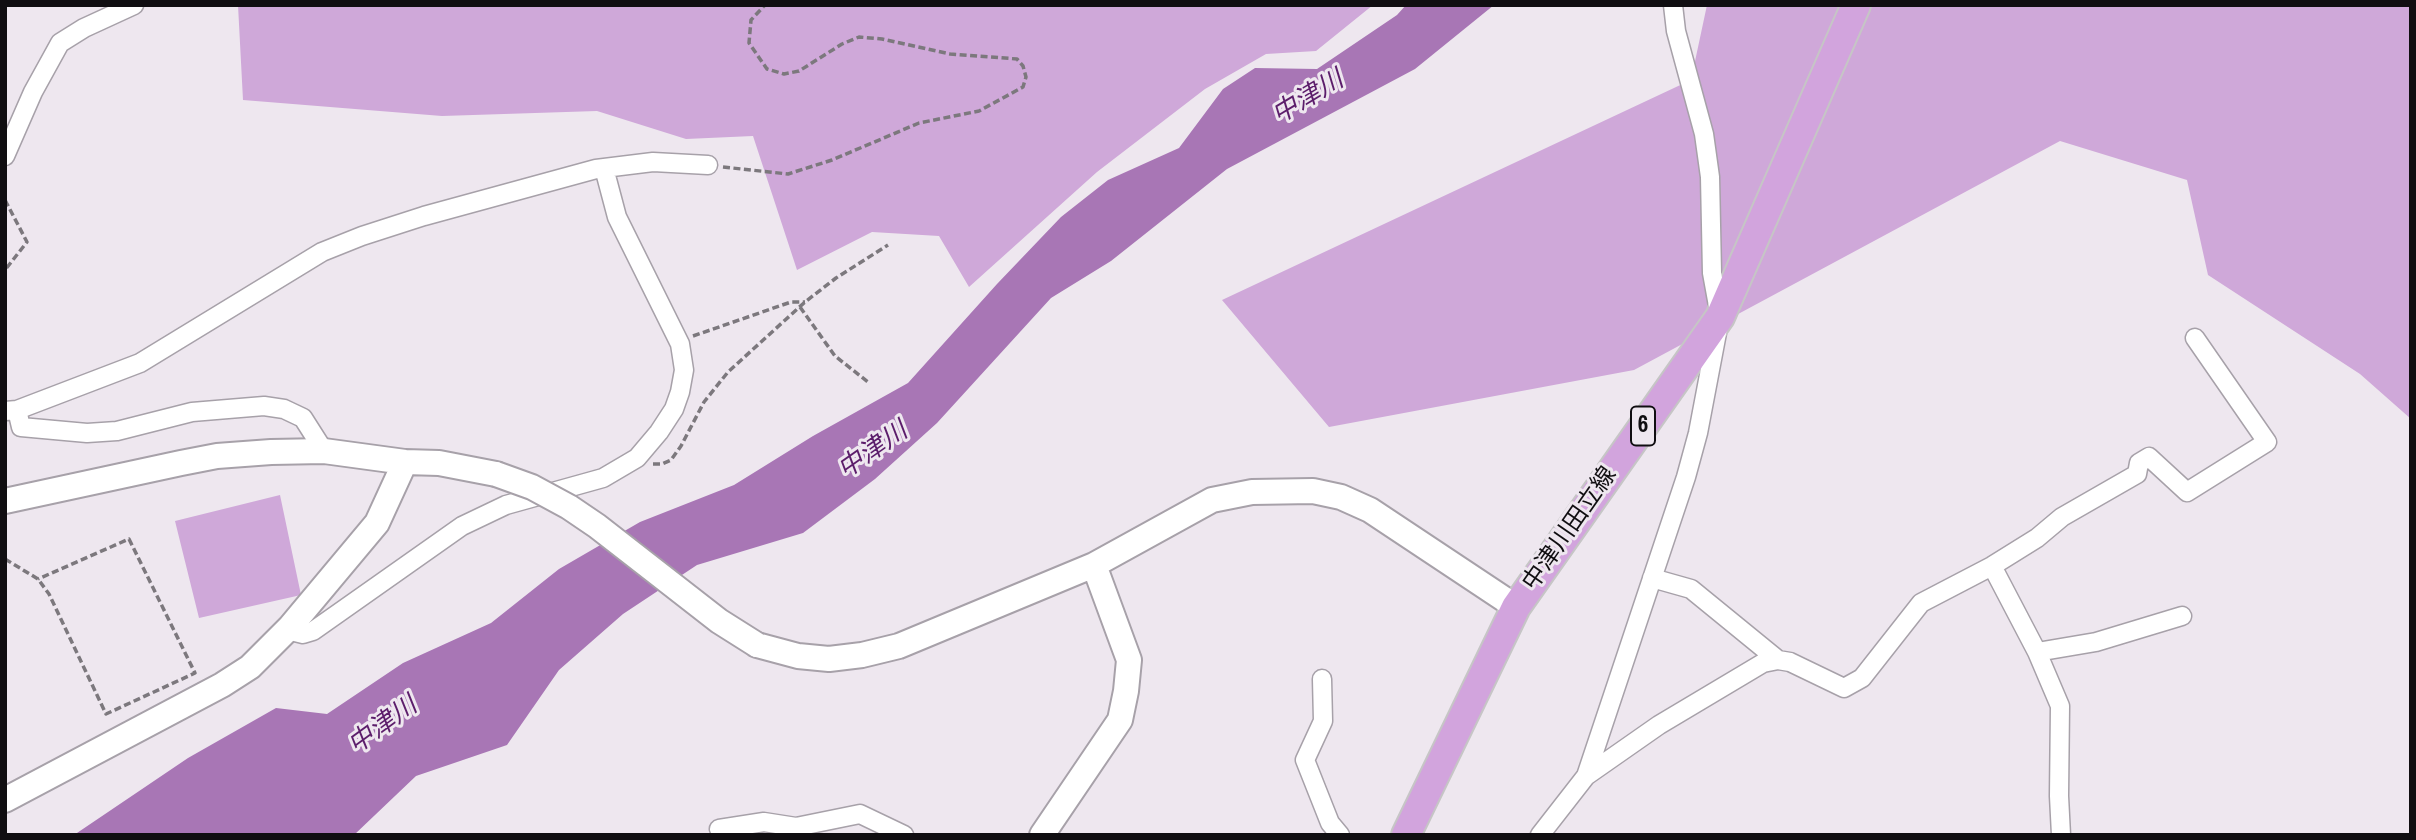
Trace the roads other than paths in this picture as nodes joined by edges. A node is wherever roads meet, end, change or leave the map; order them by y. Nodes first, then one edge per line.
1 (134, 5) edge
2 (1673, 5) edge
3 (1856, 5) edge
4 (5, 156) edge
5 (708, 165) road end
6 (604, 168) junction
7 (1720, 317) junction
8 (2195, 338) dead end
9 (11, 410) edge
10 (324, 451) junction
11 (405, 462) junction
12 (5, 501) edge
13 (1094, 565) junction
14 (1992, 566) junction
15 (1652, 578) junction
16 (1516, 607) junction
17 (2182, 616) dead end
18 (290, 627) junction
19 (2036, 652) junction
20 (1778, 660) junction
21 (1322, 679) dead end
22 (1586, 776) junction
23 (5, 800) edge
24 (719, 829) dead end
25 (904, 835) edge
26 (1042, 835) edge
27 (1340, 835) edge
28 (1406, 835) edge
29 (1540, 835) edge
30 (2061, 835) edge

1 - 4 street
2 - 7 street
3 - 7 main road, 中津川田立線 / 6
5 - 6 street
6 - 9 street
6 - 18 street
7 - 15 street
7 - 16 main road, 中津川田立線 / 6
8 - 14 street
9 - 10 street
10 - 11 street
10 - 12 street
11 - 13 street, bridge
11 - 18 street
13 - 16 street
13 - 26 street
14 - 19 street
14 - 20 street
15 - 20 street
15 - 22 street
16 - 28 main road, 中津川田立線 / 6
17 - 19 street
18 - 23 street
19 - 30 street
20 - 22 street
21 - 27 street
22 - 29 street
24 - 25 street

